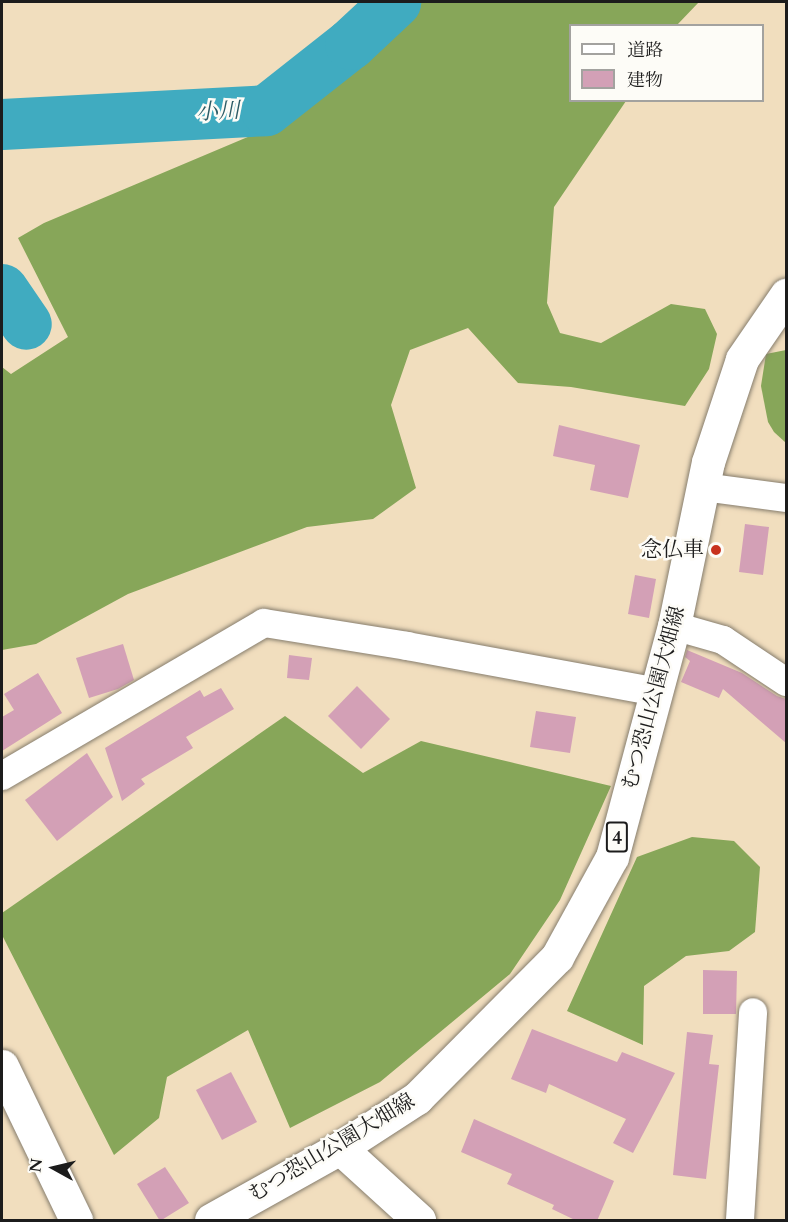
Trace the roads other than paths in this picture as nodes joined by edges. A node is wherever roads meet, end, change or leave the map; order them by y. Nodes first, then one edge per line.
1 (786, 295) edge
2 (703, 487) junction
3 (786, 498) edge
4 (674, 626) junction
5 (786, 682) edge
6 (657, 692) junction
7 (2, 776) edge
8 (753, 1012) dead end
9 (2, 1066) edge
10 (339, 1148) junction
11 (76, 1221) edge
12 (211, 1221) edge
13 (419, 1221) edge
14 (740, 1221) edge

1 - 2 main road, むつ恐山公園大畑線 / 4
2 - 3 street
2 - 4 main road, むつ恐山公園大畑線 / 4
4 - 5 street
4 - 6 main road, むつ恐山公園大畑線 / 4
6 - 7 street
6 - 10 main road, むつ恐山公園大畑線 / 4
8 - 14 street
9 - 11 main road
10 - 12 main road, むつ恐山公園大畑線 / 4
10 - 13 main road

